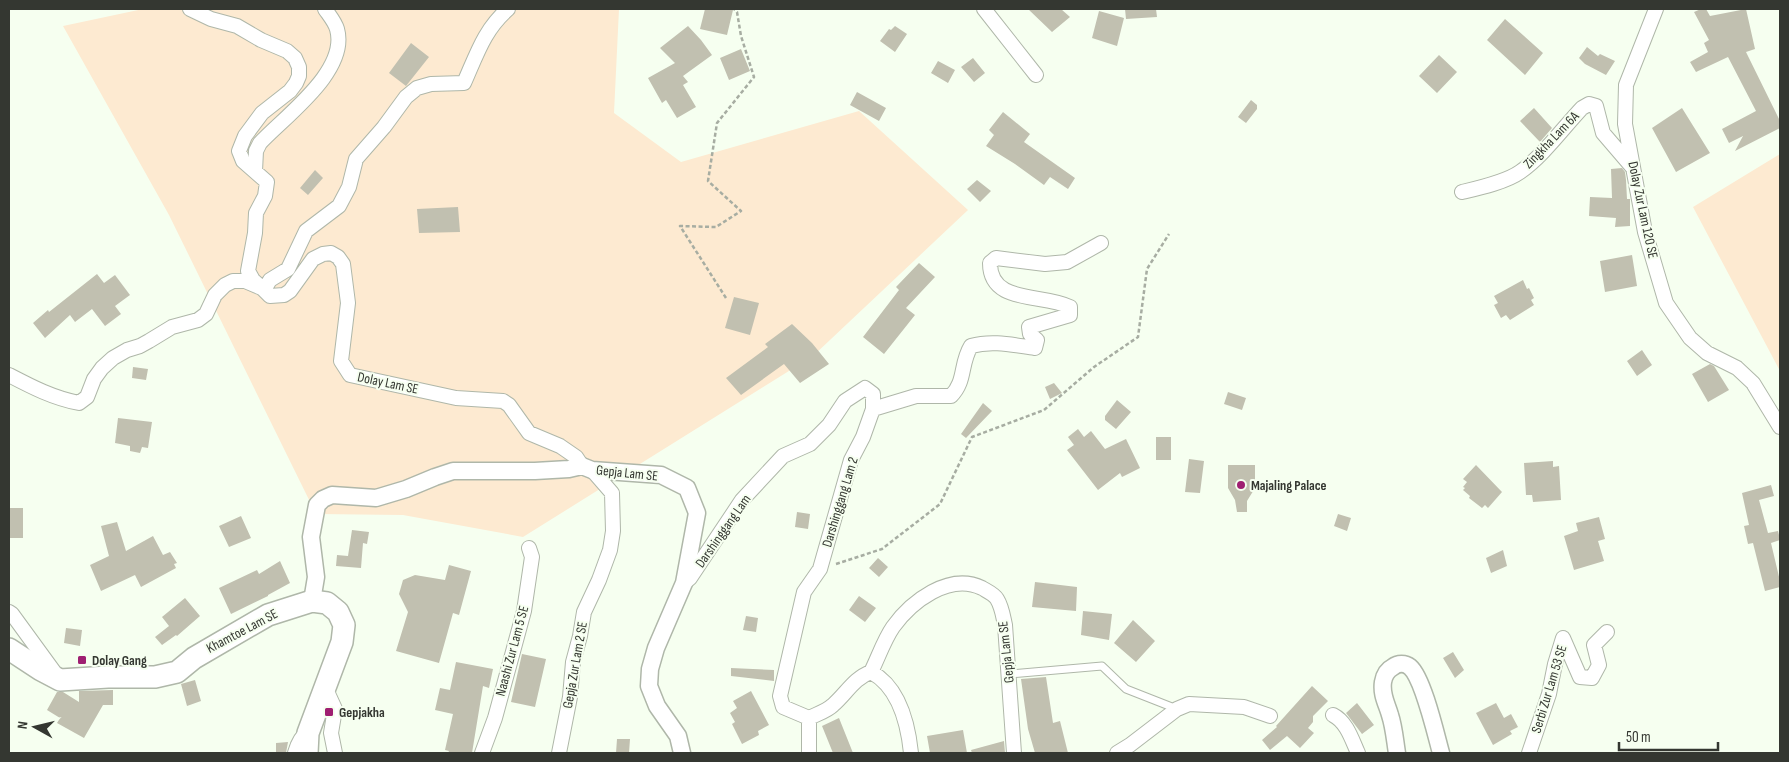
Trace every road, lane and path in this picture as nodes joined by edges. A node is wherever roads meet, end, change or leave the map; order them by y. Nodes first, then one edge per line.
1 (190, 9) edge
2 (325, 9) edge
3 (508, 9) edge
4 (734, 9) edge
5 (984, 9) edge
6 (1656, 9) edge
7 (1036, 75) dead end
8 (1635, 170) junction
9 (255, 171) junction
10 (1462, 192) dead end
11 (1169, 234) dead end
12 (1101, 243) dead end
13 (264, 290) junction
14 (726, 298) dead end
15 (9, 375) edge
16 (873, 409) junction
17 (1780, 427) edge
18 (587, 468) junction
19 (529, 548) dead end
20 (820, 569) junction
21 (684, 583) junction
22 (312, 601) junction
23 (9, 612) edge
24 (1607, 632) dead end
25 (9, 649) edge
26 (871, 672) junction
27 (1009, 674) junction
28 (60, 680) junction
29 (325, 687) junction
30 (1177, 709) junction
31 (1333, 715) dead end
32 (1270, 716) dead end
33 (809, 718) junction
34 (307, 743) edge
35 (296, 753) edge
36 (335, 753) edge
37 (482, 753) edge
38 (559, 753) edge
39 (682, 753) edge
40 (809, 753) edge
41 (910, 753) edge
42 (1014, 753) edge
43 (1117, 753) edge
44 (1358, 753) edge
45 (1397, 753) edge
46 (1441, 753) edge
47 (1529, 753) edge

1 - 9 street
2 - 9 street
3 - 13 street
4 - 14 path
5 - 7 street
6 - 8 street, Dolay Zur Lam 120 SE
8 - 10 street, Zingkha Lam 6A
8 - 17 street, Dolay Zur Lam 120 SE
9 - 13 street
11 - 20 path
12 - 16 street
13 - 15 street
13 - 18 street, Dolay Lam SE
16 - 20 street, Darshinggang Lam 2
16 - 21 street, Darshinggang Lam
18 - 21 street, Gepja Lam SE
18 - 22 street
18 - 38 street, Gepja Zur Lam 2 SE
19 - 37 street, Naashi Zur Lam 5 SE
20 - 33 street, Darshinggang Lam 2
21 - 39 street, Gepja Lam SE
22 - 28 main road, Khamtoe Lam SE
22 - 29 main road
23 - 28 street
24 - 47 street, Serbi Zur Lam 53 SE
25 - 28 main road
26 - 27 street, Gepja Lam SE
26 - 33 street, Gepja Lam SE
26 - 41 street
27 - 30 lane
27 - 42 street, Gepja Lam SE
29 - 34 main road
29 - 36 street
30 - 32 street
30 - 43 street
31 - 44 street
33 - 40 street
34 - 35 street
45 - 46 street

